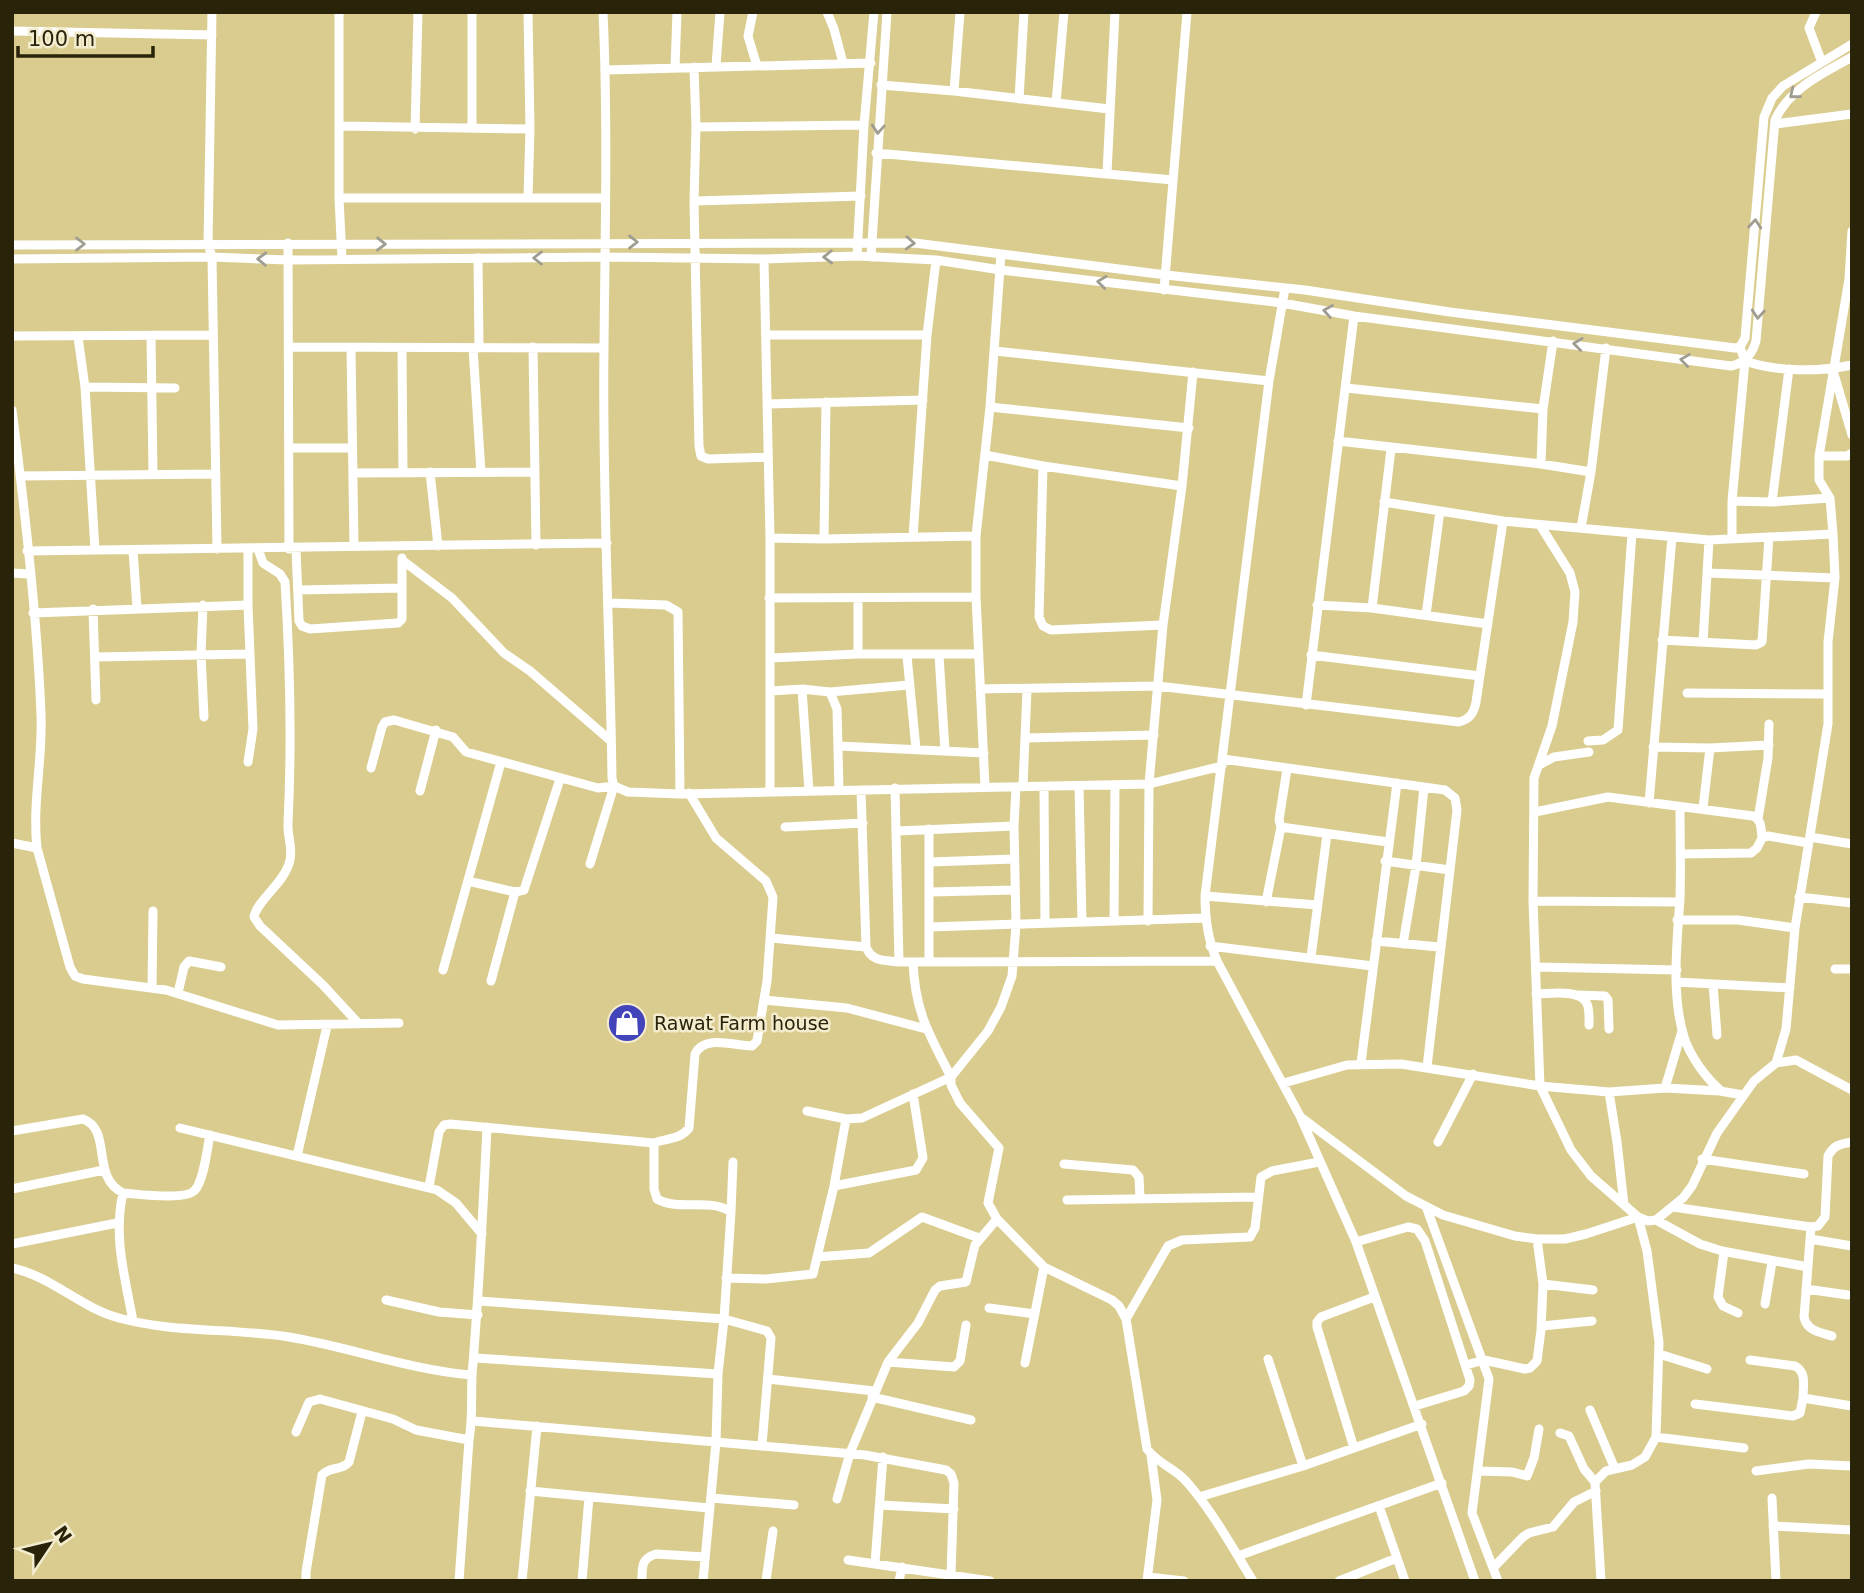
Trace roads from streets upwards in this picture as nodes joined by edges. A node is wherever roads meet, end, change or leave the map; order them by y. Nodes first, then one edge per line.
1 (212, 12) edge
2 (339, 12) edge
3 (418, 12) edge
4 (472, 12) edge
5 (528, 12) edge
6 (603, 12) edge
7 (677, 12) edge
8 (720, 12) edge
9 (753, 12) edge
10 (827, 12) edge
11 (874, 12) edge
12 (887, 12) edge
13 (960, 12) edge
14 (1024, 12) edge
15 (1065, 12) edge
16 (1115, 12) edge
17 (1187, 12) edge
18 (1816, 12) edge
19 (12, 32) edge
20 (212, 35) junction
21 (1852, 44) edge
22 (1852, 57) edge
23 (1822, 60) junction
24 (871, 62) junction
25 (843, 63) junction
26 (757, 65) junction
27 (716, 66) junction
28 (694, 67) junction
29 (675, 68) junction
30 (606, 70) junction
31 (881, 85) junction
32 (954, 91) junction
33 (1019, 99) junction
34 (1056, 103) junction
35 (1110, 109) junction
36 (1852, 114) edge
37 (864, 124) junction
38 (1775, 124) junction
39 (340, 126) junction
40 (696, 127) junction
41 (472, 128) junction
42 (415, 129) junction
43 (530, 129) junction
44 (876, 153) junction
45 (1107, 173) junction
46 (1173, 180) junction
47 (861, 196) junction
48 (339, 198) junction
49 (528, 198) junction
50 (605, 198) junction
51 (694, 201) junction
52 (1852, 231) edge
53 (859, 241) junction
54 (870, 241) junction
55 (606, 242) junction
56 (695, 242) junction
57 (288, 243) junction
58 (341, 243) junction
59 (208, 244) junction
60 (12, 245) edge
61 (1000, 254) junction
62 (857, 256) junction
63 (212, 257) junction
64 (607, 257) junction
65 (870, 257) junction
66 (342, 258) junction
67 (478, 258) junction
68 (12, 259) edge
69 (695, 259) junction
70 (764, 259) junction
71 (288, 260) junction
72 (936, 260) junction
73 (1000, 270) junction
74 (1166, 275) junction
75 (1850, 279) edge
76 (1285, 288) junction
77 (1164, 290) junction
78 (1282, 303) junction
79 (1354, 316) junction
80 (213, 335) junction
81 (766, 335) junction
82 (927, 335) junction
83 (12, 336) edge
84 (151, 336) junction
85 (78, 337) junction
86 (1553, 341) junction
87 (289, 347) junction
88 (533, 347) junction
89 (1740, 347) junction
90 (402, 348) junction
91 (476, 348) junction
92 (604, 348) junction
93 (1606, 348) junction
94 (351, 349) junction
95 (995, 351) junction
96 (1745, 361) junction
97 (1852, 365) edge
98 (1789, 369) junction
99 (1833, 369) junction
100 (1193, 372) junction
101 (1269, 381) junction
102 (85, 387) junction
103 (151, 388) junction
104 (175, 388) dead end
105 (1346, 388) junction
106 (923, 400) junction
107 (826, 402) junction
108 (768, 404) junction
109 (990, 407) junction
110 (1543, 409) junction
111 (12, 410) edge
112 (1189, 428) junction
113 (1852, 435) edge
114 (1338, 441) junction
115 (289, 448) junction
116 (352, 448) junction
117 (1391, 449) junction
118 (1852, 453) edge
119 (985, 455) junction
120 (1819, 456) junction
121 (768, 457) junction
122 (1541, 464) junction
123 (1043, 466) junction
124 (429, 471) junction
125 (403, 472) junction
126 (481, 472) junction
127 (535, 472) junction
128 (1591, 472) junction
129 (353, 473) junction
130 (90, 474) junction
131 (153, 474) junction
132 (216, 474) junction
133 (20, 476) junction
134 (1182, 486) junction
135 (1830, 498) junction
136 (1732, 501) junction
137 (1384, 502) junction
138 (1772, 502) junction
139 (1440, 511) junction
140 (1503, 521) junction
141 (1540, 526) junction
142 (1586, 528) junction
143 (1632, 533) junction
144 (1833, 534) junction
145 (976, 536) junction
146 (913, 537) junction
147 (1672, 537) junction
148 (1769, 537) junction
149 (770, 538) junction
150 (1732, 538) junction
151 (824, 539) junction
152 (1709, 540) junction
153 (607, 543) junction
154 (536, 545) junction
155 (354, 546) junction
156 (438, 546) junction
157 (403, 547) junction
158 (218, 549) junction
159 (253, 549) junction
160 (292, 549) junction
161 (95, 550) junction
162 (134, 550) junction
163 (27, 551) junction
164 (402, 560) junction
165 (12, 573) edge
166 (29, 573) junction
167 (1707, 573) junction
168 (1768, 577) junction
169 (1835, 578) junction
170 (402, 588) junction
171 (298, 590) junction
172 (976, 597) junction
173 (769, 598) junction
174 (858, 598) junction
175 (609, 603) junction
176 (248, 604) junction
177 (203, 605) junction
178 (1317, 605) junction
179 (137, 608) junction
180 (1372, 608) junction
181 (93, 609) junction
182 (33, 612) junction
183 (1426, 615) junction
184 (1488, 624) junction
185 (1163, 625) junction
186 (1662, 640) junction
187 (1703, 642) junction
188 (201, 654) junction
189 (250, 654) junction
190 (858, 654) junction
191 (979, 654) junction
192 (939, 655) junction
193 (1311, 655) junction
194 (906, 656) junction
195 (95, 657) junction
196 (771, 658) junction
197 (1480, 676) junction
198 (909, 685) junction
199 (1158, 686) junction
200 (980, 688) junction
201 (802, 689) junction
202 (1027, 689) junction
203 (771, 691) junction
204 (830, 692) junction
205 (1687, 693) dead end
206 (1827, 694) junction
207 (1232, 696) junction
208 (96, 700) dead end
209 (1306, 705) junction
210 (204, 717) dead end
211 (1769, 724) dead end
212 (436, 730) junction
213 (1154, 735) junction
214 (1025, 738) junction
215 (611, 741) junction
216 (1588, 741) dead end
217 (1769, 745) junction
218 (839, 746) junction
219 (1653, 747) junction
220 (1710, 748) junction
221 (916, 749) junction
222 (945, 751) junction
223 (1589, 752) dead end
224 (984, 753) junction
225 (248, 762) dead end
226 (501, 762) junction
227 (1222, 762) junction
228 (1539, 765) junction
229 (371, 768) dead end
230 (1287, 769) junction
231 (561, 779) junction
232 (1397, 783) junction
233 (1149, 784) junction
234 (1115, 785) junction
235 (614, 786) junction
236 (1079, 786) junction
237 (1020, 787) junction
238 (1044, 787) junction
239 (1424, 787) junction
240 (895, 788) junction
241 (985, 788) junction
242 (839, 790) junction
243 (861, 790) junction
244 (420, 791) dead end
245 (770, 791) junction
246 (809, 791) junction
247 (685, 793) junction
248 (1649, 803) junction
249 (1679, 807) junction
250 (1703, 808) junction
251 (1535, 812) junction
252 (1758, 819) junction
253 (863, 824) junction
254 (1014, 826) junction
255 (785, 827) dead end
256 (1281, 827) junction
257 (929, 829) junction
258 (897, 831) junction
259 (1327, 834) junction
260 (1762, 838) junction
261 (1809, 840) junction
262 (1388, 842) junction
263 (12, 843) edge
264 (1852, 844) edge
265 (37, 848) junction
266 (1680, 854) junction
267 (1014, 859) junction
268 (1385, 861) junction
269 (930, 862) junction
270 (590, 864) dead end
271 (1416, 866) junction
272 (1450, 870) junction
273 (468, 881) junction
274 (1015, 890) junction
275 (515, 892) junction
276 (930, 892) junction
277 (1205, 896) junction
278 (1799, 897) junction
279 (1533, 901) junction
280 (1266, 902) junction
281 (1679, 902) junction
282 (1852, 903) edge
283 (1317, 905) junction
284 (153, 911) dead end
285 (1205, 918) junction
286 (1677, 920) junction
287 (1148, 921) junction
288 (1082, 922) junction
289 (1114, 922) junction
290 (1045, 923) junction
291 (1016, 925) junction
292 (930, 927) junction
293 (1795, 928) junction
294 (771, 937) junction
295 (1376, 940) junction
296 (1404, 944) junction
297 (1210, 946) junction
298 (866, 947) junction
299 (1439, 947) junction
300 (1311, 957) junction
301 (1014, 961) junction
302 (1217, 961) junction
303 (899, 962) junction
304 (913, 962) junction
305 (929, 962) junction
306 (1373, 966) junction
307 (1536, 967) junction
308 (221, 968) dead end
309 (1835, 969) dead end
310 (1852, 969) edge
311 (443, 970) dead end
312 (1677, 970) junction
313 (491, 981) dead end
314 (1676, 982) junction
315 (1713, 984) junction
316 (152, 988) junction
317 (1790, 988) junction
318 (178, 993) junction
319 (1536, 994) junction
320 (1576, 995) junction
321 (764, 1000) junction
322 (400, 1023) dead end
323 (359, 1024) junction
324 (1589, 1025) dead end
325 (327, 1026) junction
326 (926, 1029) junction
327 (1609, 1029) dead end
328 (1682, 1030) junction
329 (1717, 1035) dead end
330 (1361, 1063) junction
331 (1776, 1063) junction
332 (1427, 1067) junction
333 (1473, 1074) junction
334 (951, 1077) junction
335 (1284, 1083) junction
336 (1540, 1086) junction
337 (1665, 1087) junction
338 (1720, 1090) junction
339 (1852, 1090) edge
340 (1609, 1092) junction
341 (913, 1094) junction
342 (1743, 1095) junction
343 (807, 1111) dead end
344 (1300, 1116) junction
345 (846, 1119) junction
346 (487, 1127) junction
347 (180, 1128) dead end
348 (12, 1131) edge
349 (210, 1135) junction
350 (1438, 1142) dead end
351 (1852, 1142) edge
352 (653, 1143) junction
353 (297, 1156) junction
354 (1702, 1159) junction
355 (733, 1162) dead end
356 (1319, 1162) junction
357 (1064, 1164) dead end
358 (104, 1170) junction
359 (1804, 1174) dead end
360 (834, 1186) junction
361 (429, 1187) junction
362 (12, 1189) edge
363 (123, 1193) junction
364 (1258, 1197) junction
365 (1140, 1199) junction
366 (1067, 1200) dead end
367 (1624, 1205) junction
368 (1673, 1208) junction
369 (1427, 1209) junction
370 (731, 1212) junction
371 (1637, 1217) junction
372 (996, 1219) junction
373 (1656, 1220) junction
374 (117, 1223) junction
375 (1811, 1227) junction
376 (482, 1234) junction
377 (979, 1238) junction
378 (1537, 1239) junction
379 (1810, 1239) junction
380 (1356, 1241) junction
381 (12, 1244) edge
382 (1852, 1245) edge
383 (1724, 1252) junction
384 (817, 1257) junction
385 (729, 1260) junction
386 (1772, 1262) junction
387 (1044, 1267) junction
388 (12, 1268) edge
389 (1808, 1268) junction
390 (726, 1278) junction
391 (741, 1279) junction
392 (1543, 1284) junction
393 (1806, 1289) junction
394 (1593, 1290) dead end
395 (1848, 1295) dead end
396 (1374, 1297) junction
397 (387, 1300) dead end
398 (479, 1301) junction
399 (1765, 1304) dead end
400 (989, 1308) dead end
401 (1738, 1313) dead end
402 (1035, 1314) junction
403 (478, 1315) junction
404 (724, 1319) junction
405 (1126, 1319) junction
406 (133, 1321) junction
407 (1592, 1321) dead end
408 (966, 1325) dead end
409 (1542, 1326) junction
410 (1832, 1336) dead end
411 (1659, 1354) junction
412 (475, 1358) junction
413 (1268, 1359) dead end
414 (1750, 1360) dead end
415 (888, 1362) junction
416 (1025, 1363) dead end
417 (1475, 1363) junction
418 (1707, 1369) dead end
419 (718, 1374) junction
420 (472, 1375) junction
421 (768, 1379) junction
422 (873, 1394) junction
423 (1802, 1398) junction
424 (1695, 1404) dead end
425 (1415, 1406) junction
426 (1852, 1406) edge
427 (1590, 1410) dead end
428 (362, 1412) junction
429 (971, 1420) dead end
430 (472, 1421) junction
431 (1422, 1424) junction
432 (537, 1426) junction
433 (1539, 1429) dead end
434 (296, 1432) dead end
435 (1560, 1433) dead end
436 (1656, 1437) junction
437 (469, 1440) junction
438 (716, 1443) junction
439 (762, 1445) junction
440 (1354, 1448) junction
441 (1744, 1448) dead end
442 (850, 1454) junction
443 (1151, 1455) junction
444 (883, 1457) junction
445 (1303, 1466) junction
446 (1852, 1466) edge
447 (1615, 1469) junction
448 (1478, 1471) junction
449 (1756, 1471) dead end
450 (1442, 1483) junction
451 (1595, 1487) junction
452 (530, 1491) junction
453 (589, 1497) junction
454 (1199, 1497) junction
455 (711, 1498) junction
456 (1772, 1498) dead end
457 (837, 1499) dead end
458 (794, 1504) dead end
459 (880, 1505) junction
460 (1379, 1506) junction
461 (709, 1508) junction
462 (954, 1509) junction
463 (1773, 1526) junction
464 (1852, 1530) edge
465 (772, 1531) dead end
466 (1478, 1532) junction
467 (1464, 1537) junction
468 (1238, 1556) junction
469 (705, 1557) junction
470 (1397, 1559) junction
471 (848, 1560) dead end
472 (876, 1563) junction
473 (902, 1567) junction
474 (1493, 1568) junction
475 (951, 1575) junction
476 (1147, 1579) edge
477 (975, 1580) edge
478 (306, 1581) edge
479 (459, 1581) edge
480 (522, 1581) edge
481 (582, 1581) edge
482 (642, 1581) edge
483 (704, 1581) edge
484 (766, 1581) edge
485 (899, 1581) edge
486 (990, 1581) edge
487 (1184, 1581) edge
488 (1253, 1581) edge
489 (1339, 1581) edge
490 (1405, 1581) edge
491 (1475, 1581) edge
492 (1498, 1581) edge
493 (1601, 1581) edge
494 (1776, 1581) edge

1 - 20 street
2 - 39 street
3 - 42 street
4 - 41 street
5 - 43 street
6 - 30 street
7 - 29 street
8 - 27 street
9 - 26 street
10 - 25 street
11 - 24 street
12 - 31 street
13 - 32 street
14 - 33 street
15 - 34 street
16 - 35 street
17 - 46 street
18 - 23 street
19 - 20 street
20 - 59 street
21 - 23 street
22 -> 38 street
89 -> 23 street
24 - 25 street
24 - 37 street
25 - 26 street
26 - 27 street
27 - 28 street
28 - 29 street
28 - 40 street
29 - 30 street
30 - 50 street
31 - 32 street
31 -> 44 street
32 - 33 street
33 - 34 street
34 - 35 street
35 - 45 street
36 - 38 street
37 - 40 street
37 - 47 street
38 -> 96 street
39 - 42 street
39 - 48 street
40 - 51 street
41 - 42 street
41 - 43 street
43 - 49 street
44 - 45 street
44 - 54 street
45 - 46 street
46 - 74 street
47 - 51 street
47 - 53 street
48 - 49 street
48 - 58 street
49 - 50 street
50 - 55 street
51 - 56 street
52 - 75 street
53 - 54 street
53 - 56 street
53 - 62 street
54 -> 61 street
54 - 65 street
55 -> 56 street
58 -> 55 street
55 - 64 street
56 - 69 street
57 - 58 street
57 - 59 street
57 - 71 street
58 - 66 street
60 -> 59 street
59 - 63 street
61 - 73 street
61 - 74 street
62 - 65 street
62 -> 70 street
63 - 68 street
71 -> 63 street
63 - 80 street
64 -> 67 street
64 - 69 street
64 - 92 street
65 - 72 street
66 - 67 street
66 - 71 street
67 - 91 street
69 - 70 street
69 - 121 street
70 - 81 street
71 - 87 street
72 - 73 street
72 - 82 street
77 -> 73 street
73 - 95 street
74 - 76 street
74 - 77 street
75 - 99 street
76 - 78 street
76 - 89 street
77 - 78 street
79 -> 78 street
78 - 101 street
79 - 86 street
79 - 105 street
80 - 84 street
80 - 132 street
81 - 82 street
81 - 108 street
82 - 106 street
83 - 85 street
84 - 85 street
84 - 103 street
85 - 102 street
93 -> 86 street
86 - 110 street
87 - 94 street
87 - 115 street
88 - 91 street
88 - 92 street
88 - 127 street
89 - 96 street
90 - 91 street
90 - 94 street
90 - 125 street
91 - 126 street
92 - 153 street
96 -> 93 street
93 - 128 street
94 - 116 street
95 - 100 street
95 - 109 street
96 - 98 street
96 - 136 street
97 - 99 street
98 - 99 street
98 - 138 street
99 - 113 street
99 - 120 street
100 - 101 street
100 - 112 street
101 - 207 street
102 - 103 street
102 - 130 street
103 - 104 street
103 - 131 street
105 - 110 street
105 - 114 street
106 - 107 street
106 - 146 street
107 - 108 street
107 - 151 street
108 - 121 street
109 - 112 street
109 - 119 street
110 - 122 street
111 - 133 street
112 - 134 street
114 - 117 street
114 - 178 street
115 - 116 street
115 - 160 street
116 - 129 street
117 - 122 street
117 - 137 street
118 - 120 street
119 - 123 street
119 - 145 street
120 - 135 street
121 - 149 street
122 - 128 street
123 - 134 street
123 - 185 street
124 - 125 street
124 - 126 street
124 - 156 street
125 - 129 street
126 - 127 street
127 - 154 street
128 - 142 street
129 - 155 street
130 - 131 street
130 - 133 street
130 - 161 street
131 - 132 street
132 - 158 street
133 - 163 street
134 - 185 street
135 - 138 street
135 - 144 street
136 - 138 street
136 - 150 street
137 - 139 street
137 - 180 street
139 - 140 street
139 - 183 street
140 - 141 street
140 - 184 street
141 - 142 street
141 - 228 street
142 - 143 street
143 - 147 street
143 - 216 street
144 - 148 street
144 - 169 street
145 - 146 street
145 - 172 street
146 - 151 street
147 - 152 street
147 - 186 street
148 - 150 street
148 - 168 street
149 - 151 street
149 - 173 street
150 - 152 street
152 - 167 street
153 - 154 street
153 - 175 street
154 - 156 street
155 - 157 street
155 - 160 street
156 - 157 street
157 - 164 street
158 - 159 street
158 - 162 street
159 - 160 street
159 - 176 street
159 - 323 street
160 - 171 street
161 - 162 street
161 - 163 street
162 - 179 street
163 - 166 street
164 - 170 street
164 - 215 street
165 - 166 street
166 - 182 street
167 - 168 street
167 - 187 street
168 - 169 street
168 - 187 street
169 - 206 street
170 - 171 street
170 - 171 street
172 - 174 street
172 - 191 street
173 - 174 street
173 - 196 street
174 - 190 street
175 - 215 street
175 - 247 street
176 - 177 street
176 - 189 street
177 - 179 street
177 - 188 street
178 - 180 street
178 - 193 street
179 - 181 street
180 - 183 street
181 - 182 street
181 - 195 street
182 - 265 street
183 - 184 street
184 - 197 street
185 - 199 street
186 - 187 street
186 - 219 street
188 - 189 street
188 - 195 street
188 - 210 street
189 - 225 street
190 - 194 street
190 - 196 street
191 - 192 street
191 - 200 street
192 - 194 street
192 - 222 street
193 - 197 street
193 - 209 street
194 - 198 street
195 - 208 street
196 - 203 street
197 - 209 street
198 - 204 street
198 - 221 street
199 - 202 street
199 - 207 street
199 - 213 street
200 - 202 street
200 - 224 street
201 - 203 street
201 - 204 street
201 - 246 street
202 - 214 street
203 - 245 street
204 - 218 street
205 - 206 street
206 - 261 street
207 - 209 street
207 - 227 street
211 - 217 street
212 - 226 street
212 - 229 street
212 - 244 street
213 - 214 street
213 - 233 street
214 - 237 street
215 - 235 street
217 - 220 street
217 - 252 street
218 - 221 street
218 - 242 street
219 - 220 street
219 - 248 street
220 - 250 street
221 - 222 street
222 - 224 street
223 - 228 street
224 - 241 street
226 - 231 street
226 - 273 street
227 - 230 street
227 - 233 street
227 - 277 street
228 - 251 street
230 - 232 street
230 - 256 street
231 - 235 street
231 - 275 street
232 - 239 street
232 - 262 street
233 - 234 street
233 - 287 street
234 - 236 street
234 - 289 street
235 - 247 street
235 - 270 street
236 - 238 street
236 - 288 street
237 - 238 street
237 - 241 street
237 - 254 street
238 - 290 street
239 - 271 street
239 - 272 street
240 - 241 street
240 - 243 street
240 - 258 street
242 - 243 street
242 - 246 street
243 - 253 street
245 - 246 street
245 - 247 street
247 - 294 street
248 - 249 street
248 - 251 street
249 - 250 street
249 - 266 street
250 - 252 street
251 - 279 street
252 - 260 street
253 - 255 street
253 - 298 street
254 - 257 street
254 - 267 street
256 - 259 street
256 - 280 street
257 - 258 street
257 - 269 street
258 - 303 street
259 - 262 street
259 - 283 street
260 - 261 street
260 - 266 street
261 - 264 street
261 - 278 street
262 - 268 street
263 - 265 street
265 - 316 street
266 - 281 street
267 - 269 street
267 - 274 street
268 - 271 street
268 - 295 street
269 - 276 street
271 - 272 street
271 - 296 street
272 - 299 street
273 - 275 street
273 - 311 street
274 - 276 street
274 - 291 street
275 - 313 street
276 - 292 street
277 - 280 street
277 - 285 street
278 - 282 street
278 - 293 street
279 - 281 street
279 - 307 street
280 - 283 street
281 - 286 street
283 - 300 street
284 - 316 street
285 - 287 street
285 - 297 street
286 - 293 street
286 - 312 street
287 - 289 street
288 - 289 street
288 - 290 street
290 - 291 street
291 - 292 street
291 - 301 street
292 - 305 street
293 - 317 street
294 - 298 street
294 - 321 street
295 - 296 street
295 - 306 street
296 - 299 street
297 - 300 street
297 - 302 street
298 - 303 street
299 - 332 street
300 - 306 street
301 - 302 street
301 - 305 street
301 - 334 street
302 - 335 street
303 - 304 street
304 - 305 street
304 - 326 street
306 - 330 street
307 - 312 street
307 - 319 street
308 - 318 street
309 - 310 street
312 - 314 street
314 - 315 street
314 - 328 street
315 - 317 street
315 - 329 street
316 - 318 street
317 - 331 street
318 - 325 street
319 - 320 street
319 - 336 street
320 - 324 street
320 - 327 street
321 - 326 street
321 - 352 street
322 - 323 street
323 - 325 street
325 - 353 street
326 - 334 street
328 - 337 street
328 - 338 street
330 - 332 street
330 - 335 street
331 - 339 street
331 - 342 street
332 - 333 street
333 - 336 street
333 - 350 street
334 - 341 street
334 - 372 street
335 - 344 street
336 - 340 street
336 - 367 street
337 - 338 street
337 - 340 street
338 - 342 street
340 - 367 street
341 - 345 street
341 - 360 street
342 - 354 street
343 - 345 street
344 - 356 street
344 - 369 street
345 - 360 street
346 - 352 street
346 - 361 street
346 - 376 street
347 - 349 street
348 - 358 street
349 - 353 street
349 - 363 street
351 - 375 street
352 - 370 street
353 - 361 street
354 - 359 street
354 - 368 street
355 - 370 street
356 - 364 street
356 - 380 street
357 - 365 street
358 - 362 street
358 - 363 street
360 - 384 street
361 - 376 street
363 - 374 street
364 - 365 street
364 - 405 street
365 - 366 street
367 - 371 street
368 - 373 street
368 - 375 street
369 - 378 street
369 - 417 street
370 - 385 street
371 - 373 street
371 - 378 street
371 - 411 street
372 - 377 street
372 - 387 street
373 - 383 street
374 - 381 street
374 - 406 street
375 - 379 street
376 - 398 street
377 - 384 street
377 - 415 street
378 - 392 street
379 - 382 street
379 - 389 street
380 - 396 street
380 - 417 street
383 - 386 street
383 - 401 street
384 - 391 street
385 - 390 street
385 - 391 street
386 - 389 street
386 - 399 street
387 - 402 street
387 - 405 street
388 - 406 street
389 - 393 street
390 - 391 street
390 - 404 street
392 - 394 street
392 - 409 street
393 - 395 street
393 - 410 street
396 - 425 street
396 - 440 street
397 - 403 street
398 - 403 street
398 - 404 street
400 - 402 street
402 - 416 street
403 - 412 street
404 - 419 street
404 - 421 street
405 - 443 street
406 - 420 street
407 - 409 street
408 - 415 street
409 - 417 street
411 - 418 street
411 - 436 street
412 - 419 street
412 - 420 street
413 - 445 street
414 - 423 street
415 - 422 street
417 - 425 street
417 - 448 street
419 - 438 street
420 - 430 street
421 - 422 street
421 - 439 street
422 - 429 street
422 - 442 street
423 - 424 street
423 - 426 street
425 - 431 street
427 - 447 street
428 - 434 street
428 - 437 street
428 - 478 street
430 - 432 street
430 - 437 street
431 - 440 street
431 - 450 street
432 - 438 street
432 - 452 street
433 - 448 street
435 - 451 street
436 - 441 street
436 - 447 street
437 - 479 street
438 - 439 street
438 - 455 street
439 - 442 street
440 - 445 street
442 - 444 street
442 - 457 street
443 - 454 street
443 - 476 street
444 - 459 street
444 - 462 street
445 - 454 street
446 - 449 street
447 - 451 street
448 - 466 street
450 - 460 street
450 - 467 street
451 - 474 street
451 - 493 street
452 - 453 street
452 - 480 street
453 - 461 street
453 - 481 street
454 - 468 street
455 - 458 street
455 - 461 street
456 - 463 street
459 - 462 street
459 - 472 street
460 - 468 street
460 - 470 street
461 - 469 street
462 - 475 street
463 - 464 street
463 - 494 street
465 - 484 street
466 - 467 street
466 - 474 street
467 - 491 street
468 - 488 street
469 - 482 street
469 - 483 street
470 - 489 street
470 - 490 street
471 - 472 street
472 - 473 street
473 - 475 street
473 - 485 street
474 - 492 street
475 - 477 street
476 - 487 street
477 - 486 street

